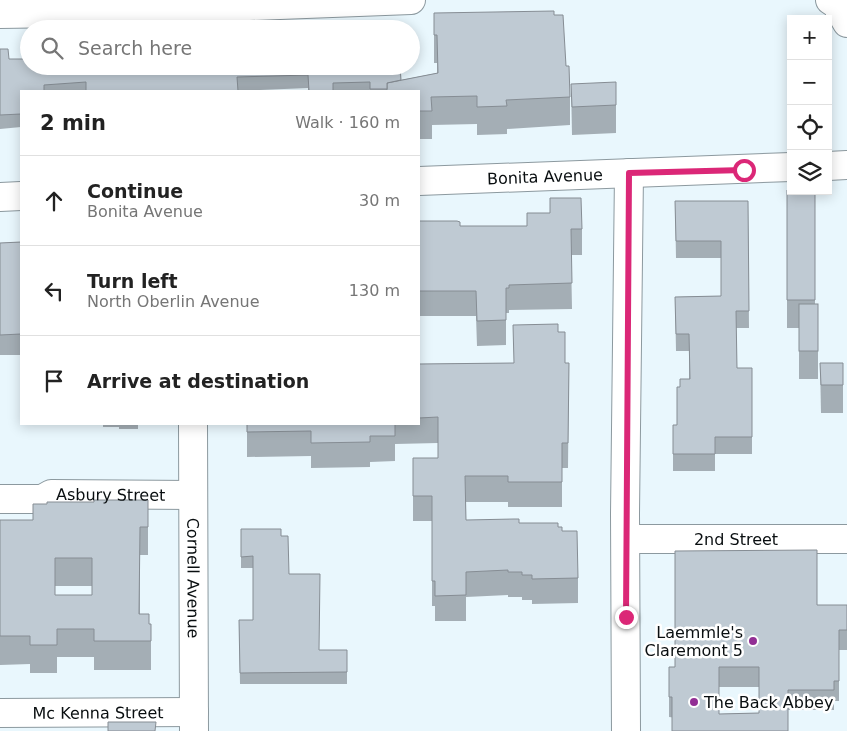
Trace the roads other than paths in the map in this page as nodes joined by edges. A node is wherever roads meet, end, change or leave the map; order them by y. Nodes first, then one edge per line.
1 (411, 0) edge
2 (830, 0) edge
3 (0, 14) edge
4 (847, 23) edge
5 (847, 165) edge
6 (832, 166) edge
7 (787, 167) edge
8 (629, 173) junction
9 (420, 181) edge
10 (20, 196) edge
11 (0, 197) edge
12 (193, 425) edge
13 (193, 496) junction
14 (0, 499) edge
15 (626, 539) junction
16 (847, 539) edge
17 (0, 713) edge
18 (194, 722) edge
19 (626, 731) edge

1 - 3 street
2 - 4 street
5 - 6 street
7 - 8 street, Bonita Avenue
8 - 9 street, Bonita Avenue
8 - 15 street
10 - 11 street
12 - 13 street, Cornell Avenue
13 - 14 street, Asbury Street
13 - 18 street, Cornell Avenue
15 - 16 street, 2nd Street
15 - 19 street
17 - 18 street, Mc Kenna Street

